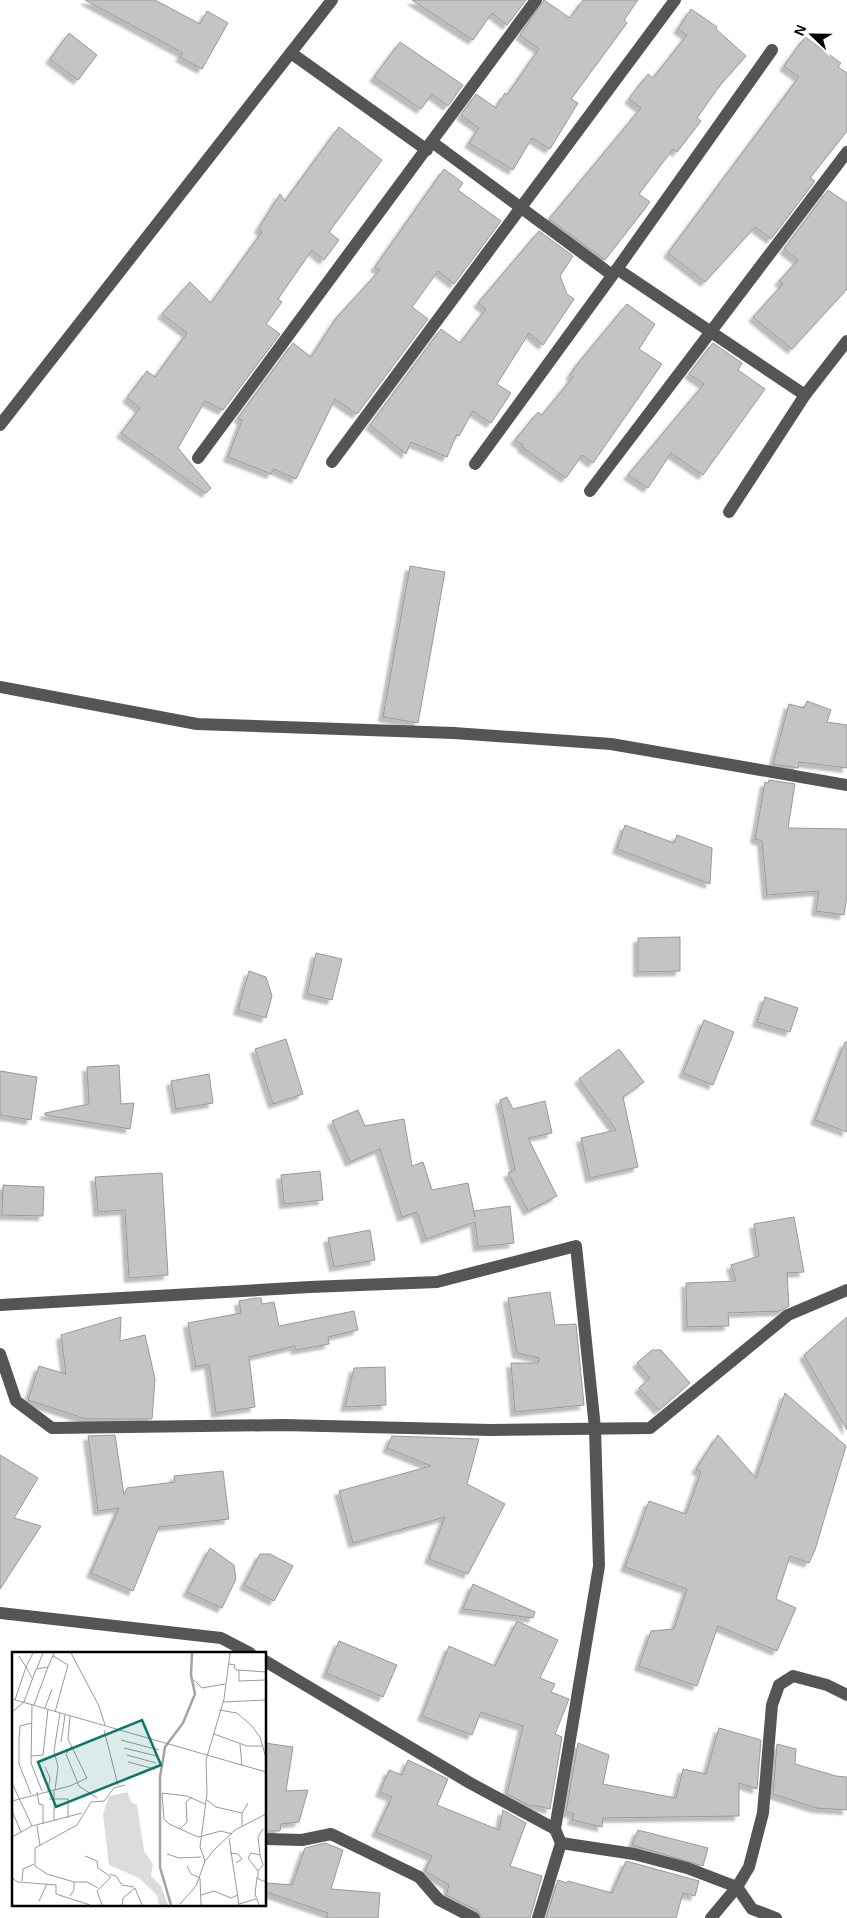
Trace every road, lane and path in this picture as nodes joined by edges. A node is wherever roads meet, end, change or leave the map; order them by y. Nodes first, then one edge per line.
1 (332, 0) edge
2 (536, 0) edge
3 (675, 0) edge
4 (772, 50) dead end
5 (291, 53) junction
6 (429, 146) junction
7 (847, 152) edge
8 (522, 209) junction
9 (615, 272) junction
10 (711, 331) junction
11 (847, 341) edge
12 (805, 395) junction
13 (0, 425) edge
14 (198, 458) dead end
15 (332, 462) dead end
16 (475, 464) dead end
17 (590, 491) dead end
18 (729, 512) dead end
19 (0, 687) edge
20 (847, 785) edge
21 (847, 1290) edge
22 (0, 1305) edge
23 (0, 1354) edge
24 (596, 1428) junction
25 (0, 1613) edge
26 (248, 1652) edge
27 (266, 1662) edge
28 (847, 1695) edge
29 (555, 1829) junction
30 (266, 1839) edge
31 (561, 1843) junction
32 (736, 1887) junction
33 (474, 1918) edge
34 (538, 1918) edge
35 (711, 1918) edge
36 (776, 1918) edge

1 - 5 street
2 - 6 street
3 - 8 street
4 - 9 street
5 - 6 street
5 - 13 street
6 - 8 street
6 - 14 street
7 - 10 street
8 - 9 street
8 - 15 street
9 - 10 street
9 - 16 street
10 - 12 street
10 - 17 street
11 - 12 street
12 - 18 street
19 - 20 street
21 - 24 street
22 - 24 street
23 - 24 street
24 - 29 street
25 - 26 street
27 - 29 street
28 - 32 street
29 - 31 street
30 - 33 street
31 - 32 street
31 - 34 street
32 - 35 street
32 - 36 street

